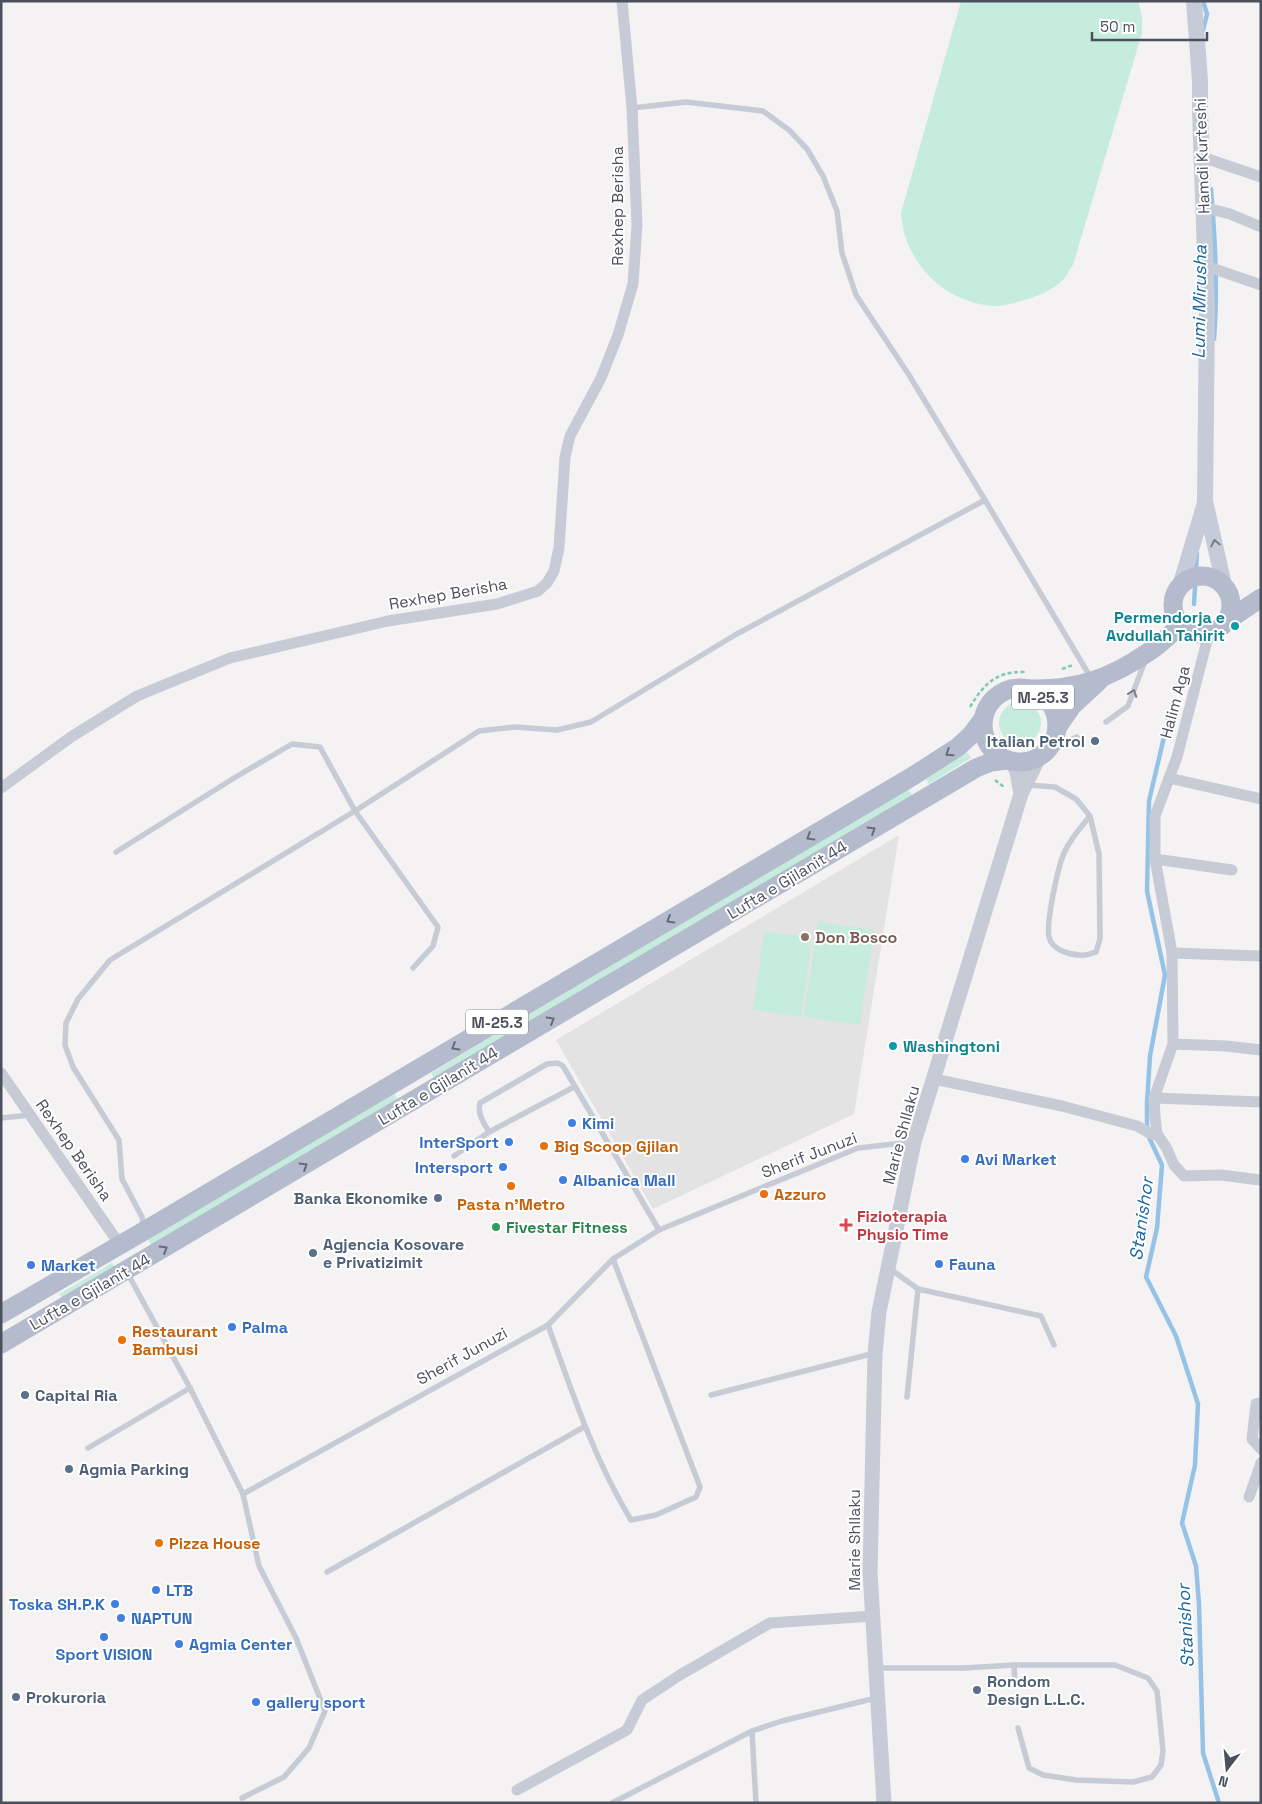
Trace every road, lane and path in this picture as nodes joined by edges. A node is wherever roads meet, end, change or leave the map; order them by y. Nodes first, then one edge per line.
1 (622, 1) edge
2 (1188, 1) edge
3 (1194, 1) edge
4 (1196, 21) junction
5 (632, 108) junction
6 (1202, 157) junction
7 (1261, 177) edge
8 (1203, 207) junction
9 (1261, 228) edge
10 (1206, 266) junction
11 (1261, 285) edge
12 (986, 500) junction
13 (1205, 501) junction
14 (1181, 583) junction
15 (1226, 589) junction
16 (1261, 597) edge
17 (1228, 620) junction
18 (1180, 626) junction
19 (1209, 634) junction
20 (1148, 653) junction
21 (1096, 681) junction
22 (1029, 689) junction
23 (983, 719) junction
24 (1106, 722) dead end
25 (1057, 728) junction
26 (1077, 736) dead end
27 (1044, 753) junction
28 (1010, 761) junction
29 (1169, 778) junction
30 (1, 788) edge
31 (1023, 789) junction
32 (1261, 799) edge
33 (355, 810) junction
34 (1090, 816) junction
35 (116, 852) dead end
36 (1155, 860) junction
37 (1232, 870) dead end
38 (1172, 953) junction
39 (1261, 956) edge
40 (413, 968) dead end
41 (1173, 1044) junction
42 (1261, 1050) edge
43 (1, 1073) edge
44 (934, 1079) junction
45 (574, 1087) junction
46 (1154, 1098) junction
47 (1261, 1102) edge
48 (30, 1115) junction
49 (1, 1118) edge
50 (489, 1132) junction
51 (1154, 1134) junction
52 (914, 1142) junction
53 (454, 1156) dead end
54 (1260, 1180) edge
55 (659, 1230) junction
56 (144, 1231) junction
57 (120, 1245) junction
58 (613, 1259) junction
59 (888, 1268) junction
60 (126, 1271) junction
61 (918, 1289) junction
62 (1, 1314) edge
63 (548, 1325) junction
64 (1, 1344) edge
65 (1054, 1345) dead end
66 (874, 1353) junction
67 (190, 1388) junction
68 (711, 1395) dead end
69 (907, 1397) dead end
70 (1261, 1404) edge
71 (584, 1427) junction
72 (88, 1448) dead end
73 (1261, 1449) edge
74 (1261, 1463) edge
75 (243, 1494) junction
76 (1249, 1497) dead end
77 (327, 1572) dead end
78 (873, 1616) junction
79 (1014, 1665) junction
80 (876, 1668) junction
81 (1015, 1685) dead end
82 (878, 1698) junction
83 (1018, 1728) dead end
84 (752, 1731) junction
85 (517, 1790) dead end
86 (242, 1798) dead end
87 (612, 1803) edge
88 (756, 1803) edge
89 (884, 1803) edge

1 - 5 street, Rexhep Berisha
2 - 4 main road, Hamdi Kurteshi
3 - 4 main road, Hamdi Kurteshi
4 - 6 main road, Hamdi Kurteshi
5 - 12 lane
5 - 30 street, Rexhep Berisha
6 - 7 street
6 - 8 main road, Hamdi Kurteshi
8 - 9 street
8 - 10 main road, Hamdi Kurteshi
10 - 11 street
10 - 13 main road, Hamdi Kurteshi
12 - 21 lane
12 - 33 lane
13 - 14 main road, Hamdi Kurteshi
15 -> 13 main road, Hamdi Kurteshi
14 - 15 main road
14 - 18 main road
15 - 16 main road
15 - 17 main road
16 - 17 main road
17 - 19 main road
18 - 19 main road
18 - 20 main road, M-25.3
19 - 29 street, Halim Aga
20 - 21 main road, M-25.3
24 -> 20 lane
21 - 22 main road, M-25.3
21 - 25 main road, M-25.3
22 - 23 main road, M-25.3
22 - 25 main road, M-25.3
23 - 28 main road
23 -> 56 main road, Lufta e Gjilanit 44 / M-25.3
25 - 27 main road, M-25.3
26 - 27 lane
27 - 28 main road, M-25.3
27 - 31 street, Marie Shllaku
28 - 31 street
60 -> 28 main road, Lufta e Gjilanit 44 / M-25.3
29 - 32 street
29 - 36 street, Halim Aga
31 - 34 lane
31 - 44 street, Marie Shllaku
33 - 35 lane
33 - 40 lane
33 - 56 lane
34 - 34 lane
36 - 37 street
36 - 38 street, Halim Aga
38 - 39 street
38 - 41 street, Halim Aga
41 - 42 street
41 - 46 street, Halim Aga
43 - 48 street, Rexhep Berisha
44 - 51 street
44 - 52 street, Marie Shllaku
45 - 50 lane
45 - 50 lane
45 - 55 lane
46 - 47 street
46 - 51 street, Halim Aga
48 - 49 lane
48 - 57 street, Rexhep Berisha
50 - 53 lane
51 - 54 street, Halim Aga
52 - 55 lane, Sherif Junuzi
52 - 59 street, Marie Shllaku
55 - 58 lane, Sherif Junuzi
56 - 57 main road, Lufta e Gjilanit 44 / M-25.3
57 - 62 main road, Lufta e Gjilanit 44 / M-25.3
58 - 63 lane, Sherif Junuzi
58 - 71 lane
59 - 61 lane
59 - 66 street, Marie Shllaku
60 - 64 main road, Lufta e Gjilanit 44 / M-25.3
60 - 67 lane
61 - 65 lane
61 - 69 lane
63 - 71 lane
63 - 75 lane, Sherif Junuzi
66 - 68 lane
66 - 78 street, Marie Shllaku
67 - 72 lane
67 - 75 lane
70 - 73 street
71 - 77 lane
74 - 76 street
75 - 86 lane
78 - 80 street, Marie Shllaku
78 - 85 street
79 - 80 lane
79 - 81 lane
79 - 83 lane
80 - 82 street, Marie Shllaku
82 - 84 lane
82 - 89 street, Marie Shllaku
84 - 87 lane
84 - 88 lane

